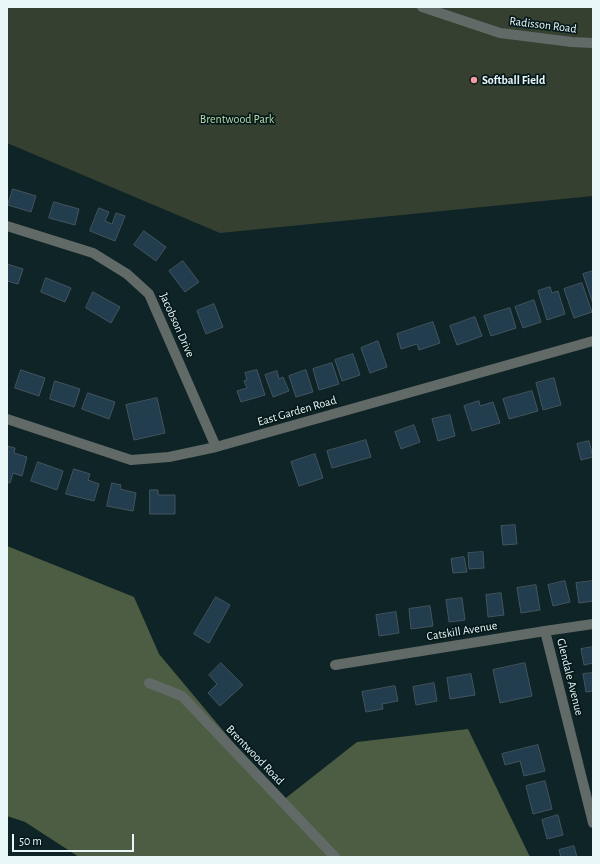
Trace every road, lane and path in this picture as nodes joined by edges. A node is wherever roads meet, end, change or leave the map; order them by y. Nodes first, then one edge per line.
1 (422, 7) edge
2 (593, 43) edge
3 (7, 226) edge
4 (593, 341) edge
5 (7, 419) edge
6 (216, 447) junction
7 (593, 624) edge
8 (545, 631) junction
9 (335, 665) dead end
10 (148, 683) dead end
11 (593, 823) edge
12 (335, 857) edge

1 - 2 street, Radisson Road
3 - 6 street, Jacobson Drive
4 - 6 street, East Garden Road
5 - 6 street, East Garden Road
7 - 8 street, Catskill Avenue
8 - 9 street, Catskill Avenue
8 - 11 street, Glendale Avenue
10 - 12 street, Brentwood Road

